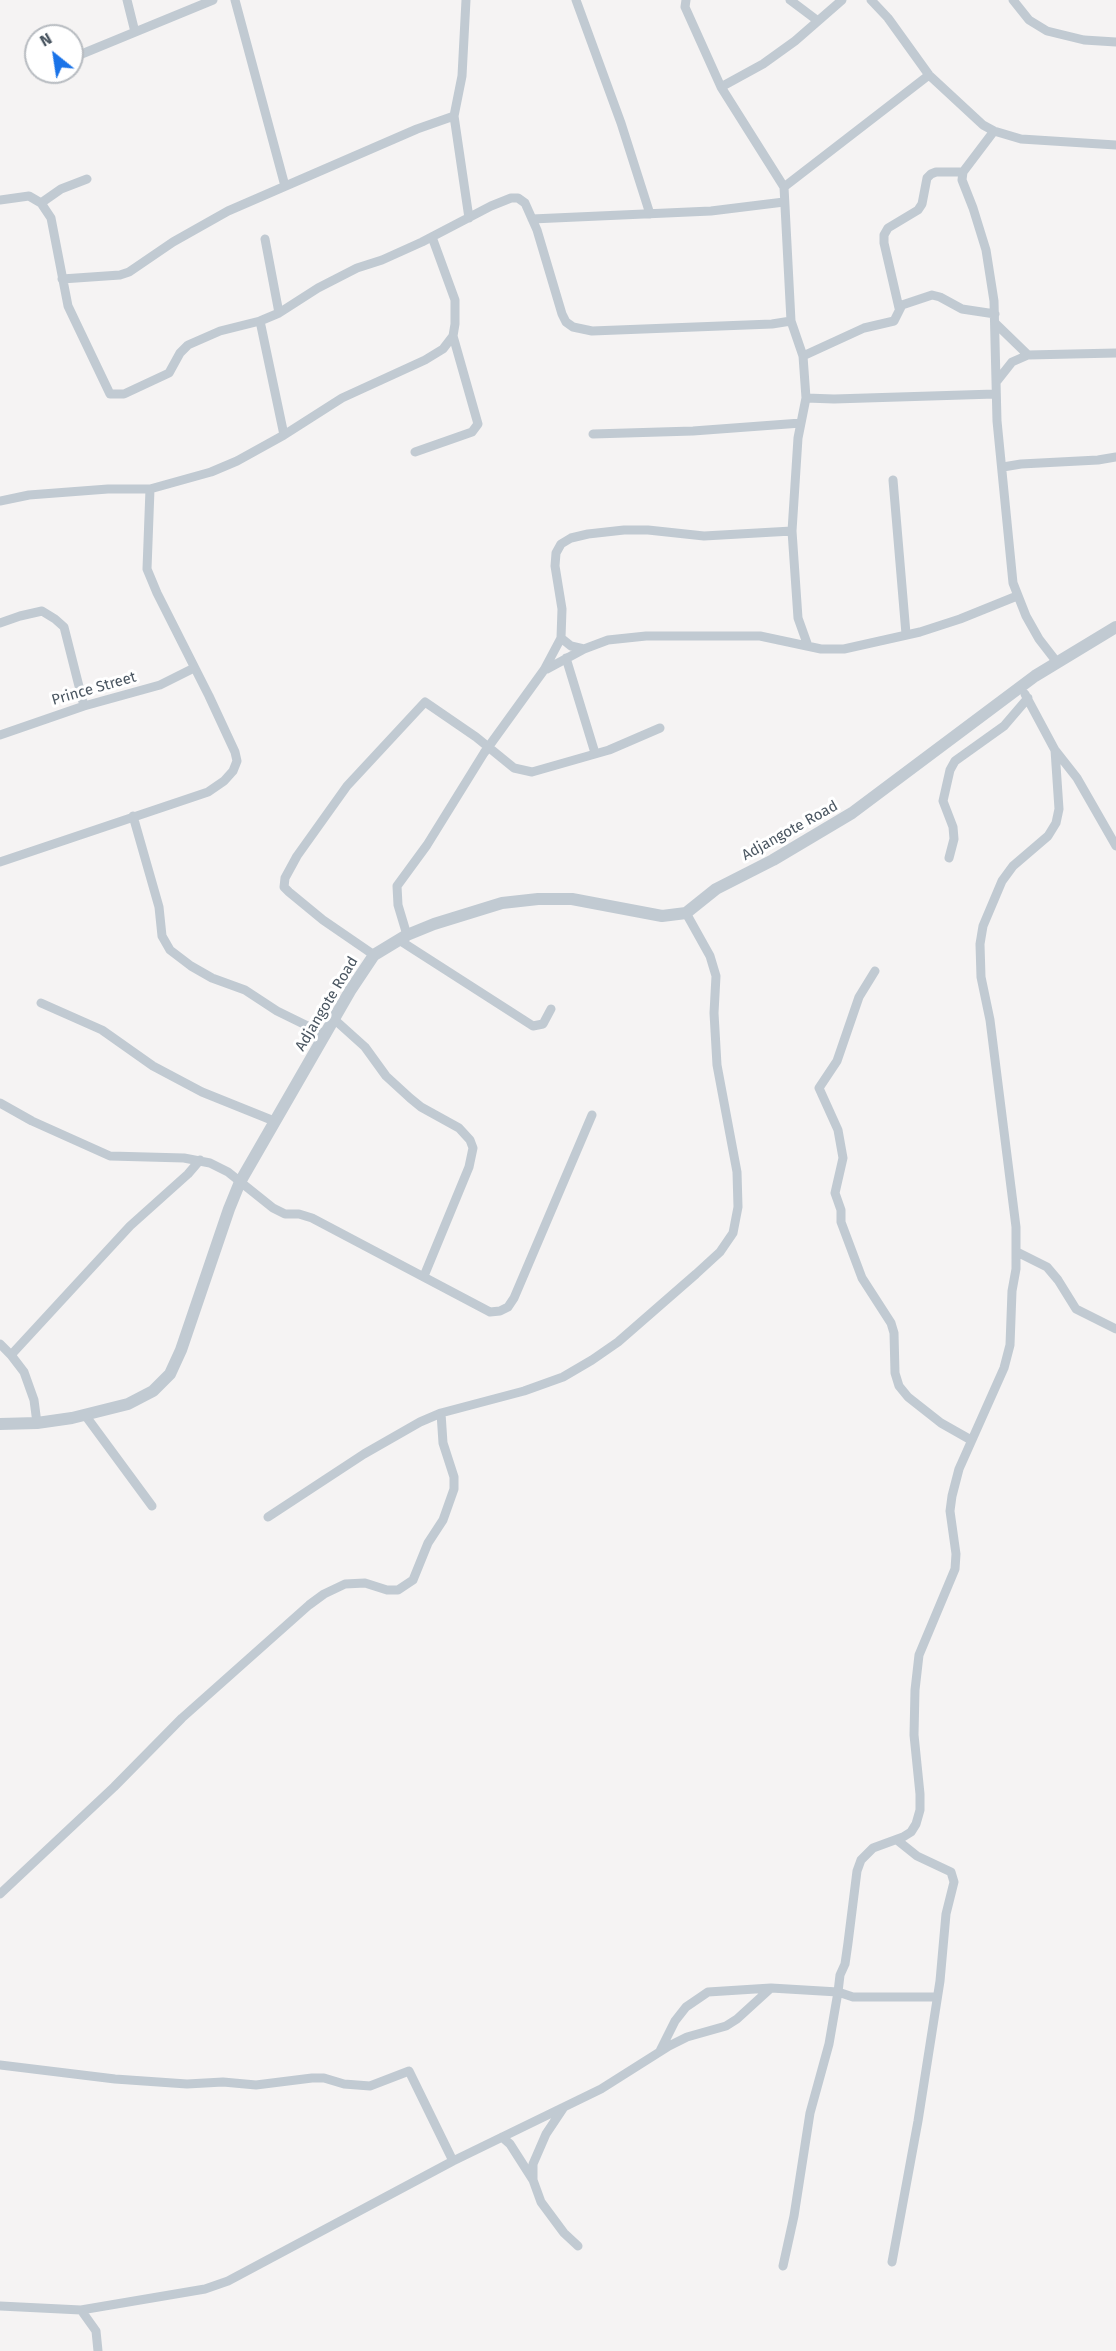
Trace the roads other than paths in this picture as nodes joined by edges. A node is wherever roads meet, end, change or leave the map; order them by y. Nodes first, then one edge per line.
1 (127, 0) edge
2 (213, 0) edge
3 (235, 0) edge
4 (466, 0) edge
5 (576, 0) edge
6 (686, 0) edge
7 (790, 0) edge
8 (842, 0) edge
9 (872, 0) edge
10 (1013, 0) edge
11 (818, 21) junction
12 (135, 32) junction
13 (1116, 42) edge
14 (84, 53) edge
15 (929, 75) junction
16 (721, 87) junction
17 (454, 116) junction
18 (994, 132) junction
19 (1116, 145) edge
20 (963, 171) junction
21 (87, 179) dead end
22 (285, 186) junction
23 (784, 187) junction
24 (0, 200) edge
25 (784, 202) junction
26 (41, 203) junction
27 (650, 214) junction
28 (469, 218) junction
29 (532, 219) junction
30 (432, 237) junction
31 (265, 239) dead end
32 (62, 279) junction
33 (899, 308) junction
34 (279, 313) junction
35 (995, 319) junction
36 (260, 321) junction
37 (791, 321) junction
38 (453, 336) junction
39 (1116, 353) edge
40 (1028, 355) junction
41 (803, 356) junction
42 (996, 383) junction
43 (996, 394) junction
44 (806, 398) junction
45 (801, 423) junction
46 (593, 434) dead end
47 (284, 435) junction
48 (415, 452) dead end
49 (1116, 457) edge
50 (1003, 467) junction
51 (893, 480) dead end
52 (150, 489) junction
53 (0, 501) edge
54 (792, 531) junction
55 (1017, 596) junction
56 (0, 623) edge
57 (1116, 627) edge
58 (906, 634) junction
59 (561, 638) junction
60 (808, 646) junction
61 (584, 649) junction
62 (566, 658) junction
63 (1056, 661) junction
64 (194, 668) junction
65 (544, 670) junction
66 (1020, 686) junction
67 (1028, 698) junction
68 (84, 706) junction
69 (660, 728) dead end
70 (0, 735) edge
71 (476, 736) junction
72 (489, 747) junction
73 (1054, 750) junction
74 (595, 753) junction
75 (480, 758) junction
76 (133, 816) junction
77 (1116, 846) edge
78 (949, 858) dead end
79 (0, 862) edge
80 (686, 913) junction
81 (403, 937) junction
82 (374, 955) junction
83 (875, 971) dead end
84 (41, 1003) dead end
85 (551, 1009) dead end
86 (335, 1020) junction
87 (326, 1035) junction
88 (0, 1103) edge
89 (592, 1115) dead end
90 (274, 1121) junction
91 (200, 1160) junction
92 (240, 1182) junction
93 (1017, 1252) junction
94 (424, 1276) junction
95 (1116, 1329) edge
96 (0, 1344) edge
97 (11, 1355) junction
98 (441, 1413) junction
99 (85, 1415) junction
100 (37, 1423) junction
101 (0, 1424) edge
102 (971, 1440) junction
103 (152, 1506) dead end
104 (267, 1517) dead end
105 (897, 1840) junction
106 (0, 1894) edge
107 (771, 1988) junction
108 (838, 1992) junction
109 (936, 1997) junction
110 (660, 2052) junction
111 (0, 2065) edge
112 (565, 2105) junction
113 (502, 2137) junction
114 (453, 2161) junction
115 (533, 2180) junction
116 (578, 2246) dead end
117 (892, 2262) dead end
118 (783, 2266) dead end
119 (0, 2306) edge
120 (81, 2310) junction
121 (98, 2351) edge

1 - 12 street
2 - 12 street
3 - 22 street
4 - 17 street
5 - 27 street
6 - 16 street
7 - 11 street
8 - 11 street
9 - 15 street
10 - 13 street
11 - 16 street
12 - 14 street
15 - 18 street
15 - 23 street
16 - 23 street
17 - 22 street
17 - 28 street
18 - 19 street
18 - 20 street
20 - 33 street
20 - 35 street
21 - 26 street
22 - 32 street
23 - 25 street
24 - 26 street
25 - 27 street
25 - 37 street
26 - 32 street
27 - 29 street
28 - 29 street
28 - 30 street
29 - 37 street
30 - 34 street
30 - 38 street
31 - 34 street
32 - 36 street
33 - 35 street
33 - 41 street
34 - 36 street
35 - 40 street
35 - 42 street
36 - 47 street
37 - 41 street
38 - 47 street
38 - 48 street
39 - 40 street
40 - 42 street
41 - 44 street
42 - 43 street
43 - 44 street
43 - 50 street
44 - 45 street
45 - 46 street
45 - 54 street
47 - 52 street
49 - 50 street
50 - 55 street
51 - 58 street
52 - 53 street
52 - 64 street
54 - 59 street
54 - 60 street
55 - 58 street
55 - 63 street
56 - 68 street
57 - 63 street, Adjangote Road
58 - 60 street
59 - 61 street
59 - 65 street
60 - 61 street
61 - 62 street
62 - 65 street
62 - 74 street
63 - 66 street, Adjangote Road
64 - 68 street, Prince Street
64 - 76 street
65 - 72 street
66 - 67 street
66 - 80 street, Adjangote Road
67 - 73 street
67 - 78 street
68 - 70 street, Prince Street
69 - 74 street
71 - 72 street
71 - 75 street
71 - 82 street
72 - 74 street
72 - 75 street
73 - 77 street
73 - 93 street
75 - 81 street
76 - 79 street
76 - 87 street
80 - 81 street, Adjangote Road
80 - 98 street
81 - 82 street, Adjangote Road
81 - 85 street
82 - 86 street, Adjangote Road
83 - 102 street
84 - 90 street
86 - 87 street, Adjangote Road
86 - 94 street
87 - 90 street, Adjangote Road
88 - 91 street
89 - 94 street
90 - 92 street, Adjangote Road
91 - 92 street
91 - 97 street
92 - 94 street
92 - 99 street, Adjangote Road
93 - 95 street
93 - 102 street
96 - 97 street
97 - 100 street
98 - 104 street
98 - 106 street
99 - 100 street, Adjangote Road
99 - 103 street
100 - 101 street, Adjangote Road
102 - 105 street
105 - 108 street
105 - 109 street
107 - 108 street
107 - 110 street
107 - 110 street
108 - 109 street
108 - 118 street
109 - 117 street
110 - 112 street
111 - 114 street
112 - 113 street
112 - 115 street
113 - 114 street
113 - 115 street
114 - 120 street
115 - 116 street
119 - 120 street
120 - 121 street

